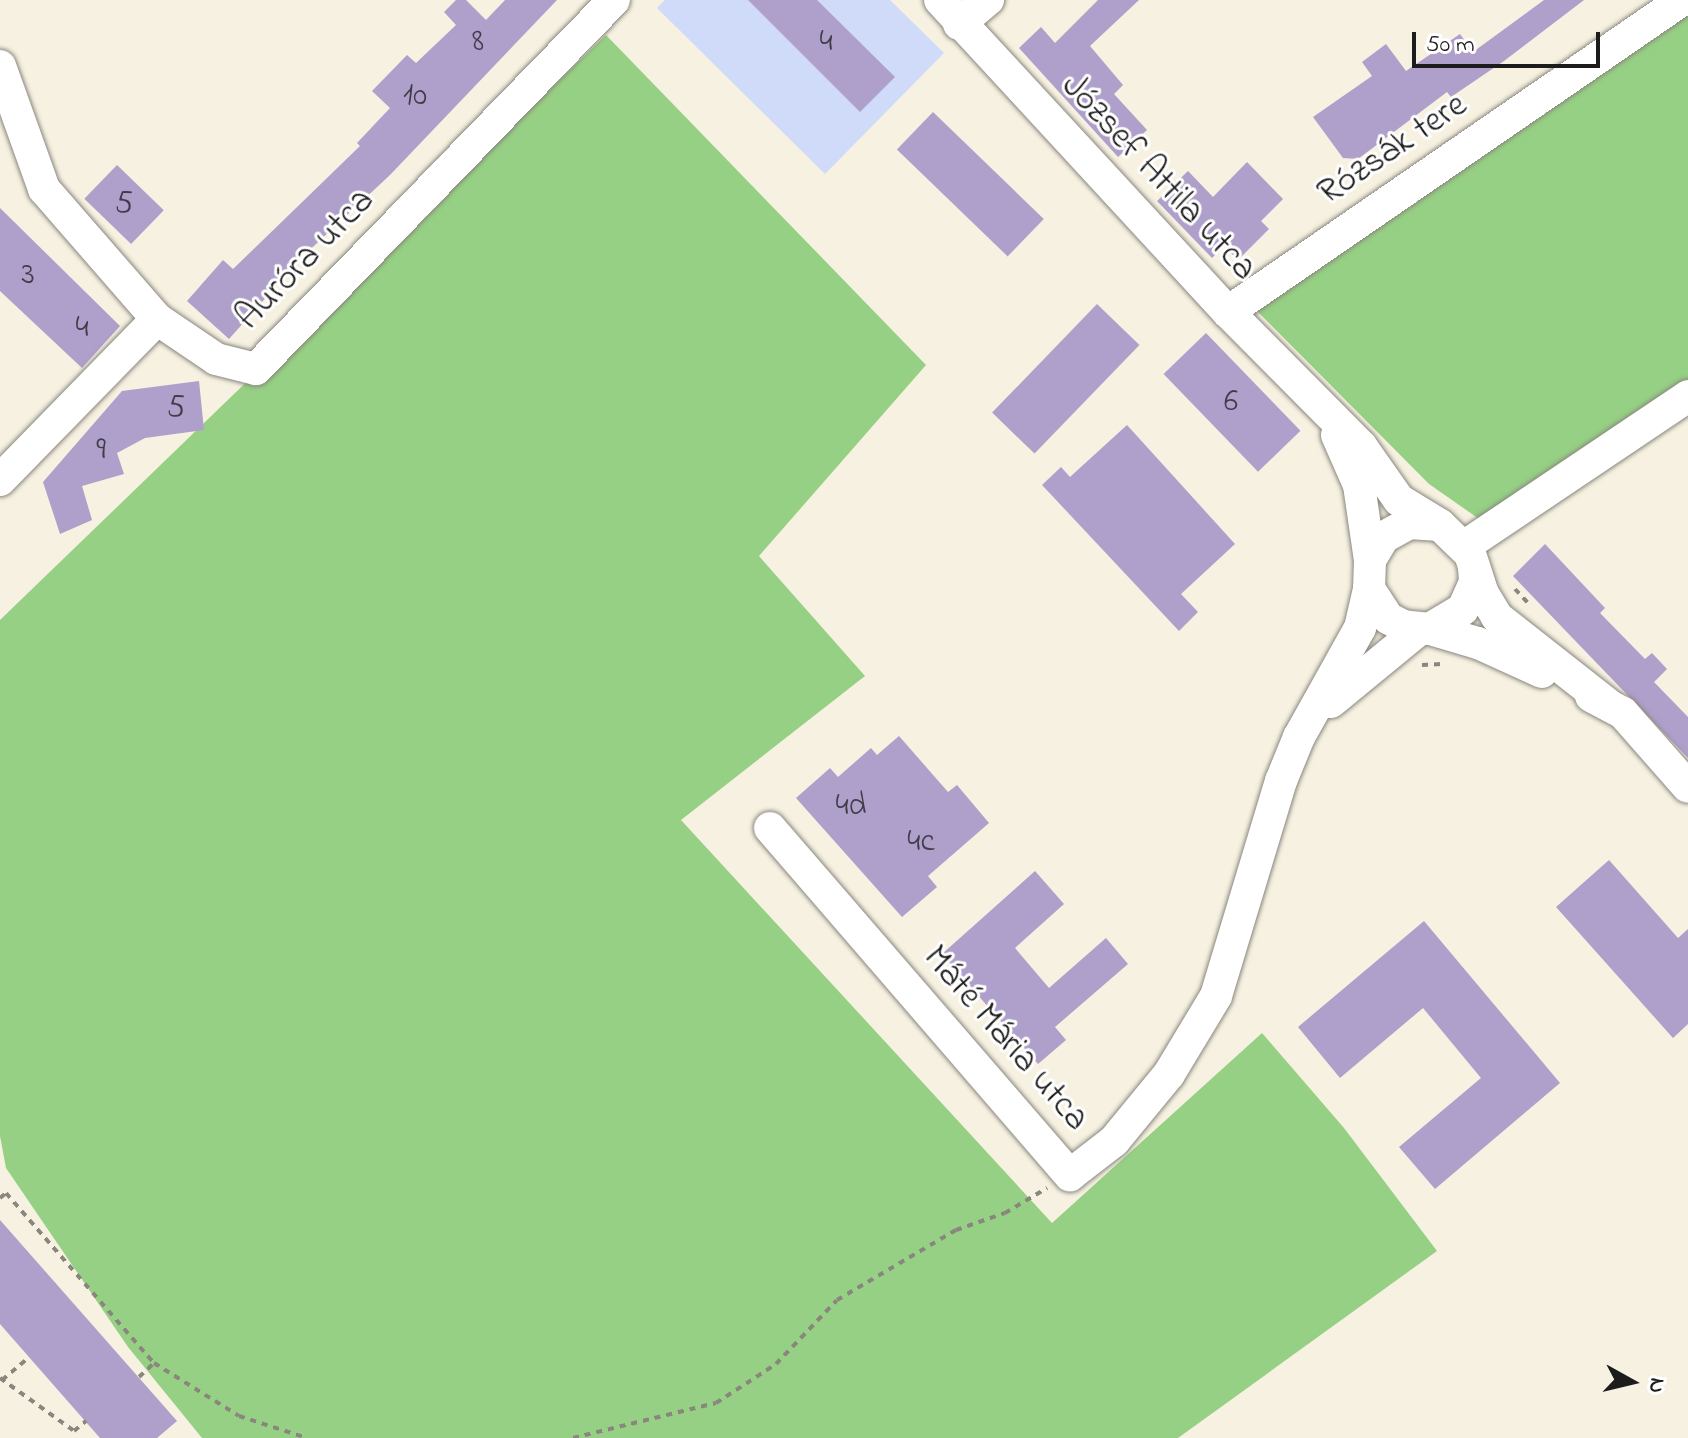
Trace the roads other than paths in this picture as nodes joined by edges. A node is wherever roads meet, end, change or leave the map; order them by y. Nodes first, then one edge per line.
1 (614, 0) edge
2 (988, 0) edge
3 (1682, 0) edge
4 (949, 12) edge
5 (0, 66) edge
6 (1228, 312) junction
7 (157, 319) junction
8 (1688, 396) edge
9 (1321, 408) junction
10 (0, 480) edge
11 (1440, 525) junction
12 (1470, 557) junction
13 (1370, 574) junction
14 (1425, 629) junction
15 (1609, 705) junction
16 (1299, 737) junction
17 (1688, 787) edge
18 (770, 828) dead end

1 - 7 street, Auróra utca
2 - 4 street
3 - 6 street, Rózsák tere
4 - 6 street, József Attila utca
5 - 7 street
6 - 9 street, József Attila utca
7 - 10 street
8 - 12 street
9 - 11 street, József Attila utca
9 - 13 street
11 - 12 street
11 - 13 street
12 - 14 street
12 - 15 street
13 - 14 street
13 - 16 street, Máté Mária utca
14 - 15 street
14 - 16 street, Máté Mária utca
15 - 17 street
16 - 18 street, Máté Mária utca

